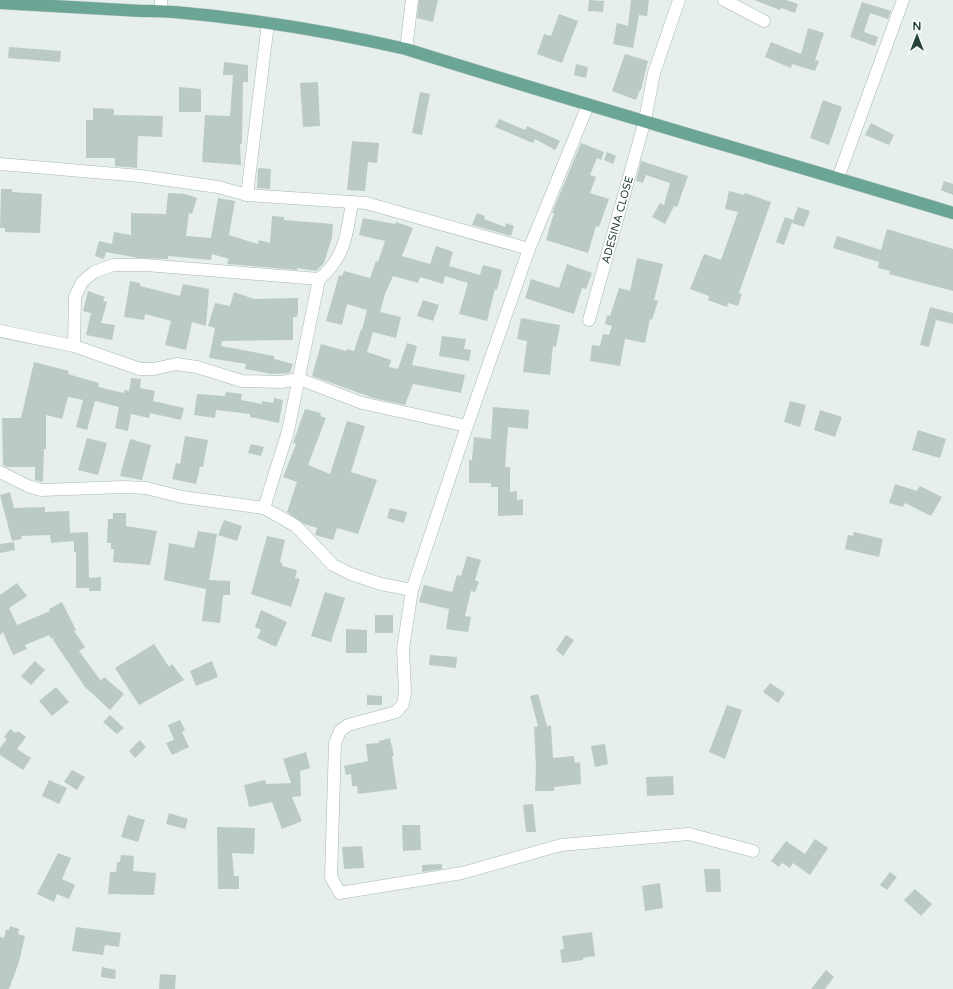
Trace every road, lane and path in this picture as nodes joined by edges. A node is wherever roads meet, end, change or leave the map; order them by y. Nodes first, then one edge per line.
1 (412, 0) edge
2 (679, 0) edge
3 (724, 0) edge
4 (903, 0) edge
5 (0, 3) edge
6 (161, 5) edge
7 (764, 21) dead end
8 (268, 23) junction
9 (406, 49) junction
10 (588, 105) junction
11 (645, 120) junction
12 (0, 164) edge
13 (838, 178) junction
14 (247, 195) junction
15 (352, 202) junction
16 (953, 213) edge
17 (529, 249) junction
18 (319, 279) junction
19 (589, 320) dead end
20 (0, 331) edge
21 (74, 346) junction
22 (299, 380) junction
23 (467, 426) junction
24 (0, 472) edge
25 (264, 508) junction
26 (412, 590) junction
27 (753, 851) dead end

1 - 9 street
2 - 11 street, ADESINA CLOSE
3 - 7 street
4 - 13 street
5 - 6 main road
6 - 8 main road
8 - 9 main road
8 - 14 street
9 - 10 main road
10 - 11 main road
10 - 17 street
11 - 13 main road
11 - 19 street, ADESINA CLOSE
12 - 14 street
13 - 16 main road
14 - 15 street
15 - 17 street
15 - 18 street
17 - 23 street
18 - 21 street
18 - 22 street
20 - 21 street
21 - 22 street
22 - 23 street
22 - 25 street
23 - 26 street
24 - 25 street
25 - 26 street
26 - 27 street

